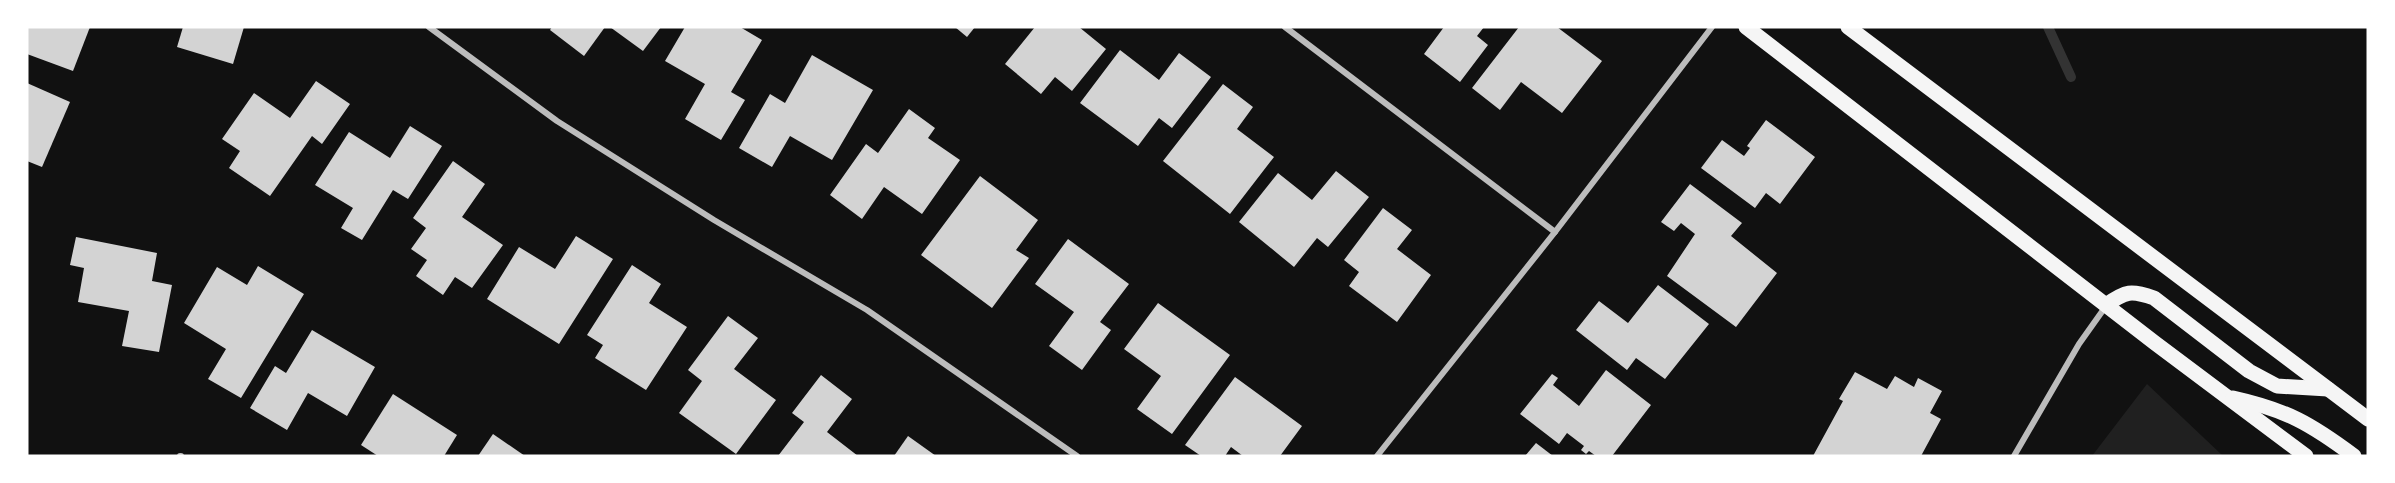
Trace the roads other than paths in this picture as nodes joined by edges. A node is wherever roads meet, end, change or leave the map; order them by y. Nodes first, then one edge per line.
1 (429, 27) edge
2 (1285, 27) edge
3 (1712, 27) edge
4 (1746, 27) edge
5 (1848, 27) edge
6 (1556, 232) junction
7 (2106, 305) junction
8 (2328, 389) junction
9 (2228, 397) junction
10 (2368, 419) edge
11 (1077, 456) edge
12 (1377, 456) edge
13 (2014, 456) edge
14 (2306, 456) edge
15 (2355, 456) edge

1 - 11 street
2 - 6 street
3 - 6 street
4 - 7 main road
5 - 8 main road
6 - 12 street
7 - 8 main road
7 - 9 main road
7 - 13 street
8 - 10 main road
9 - 14 main road
9 - 15 main road

